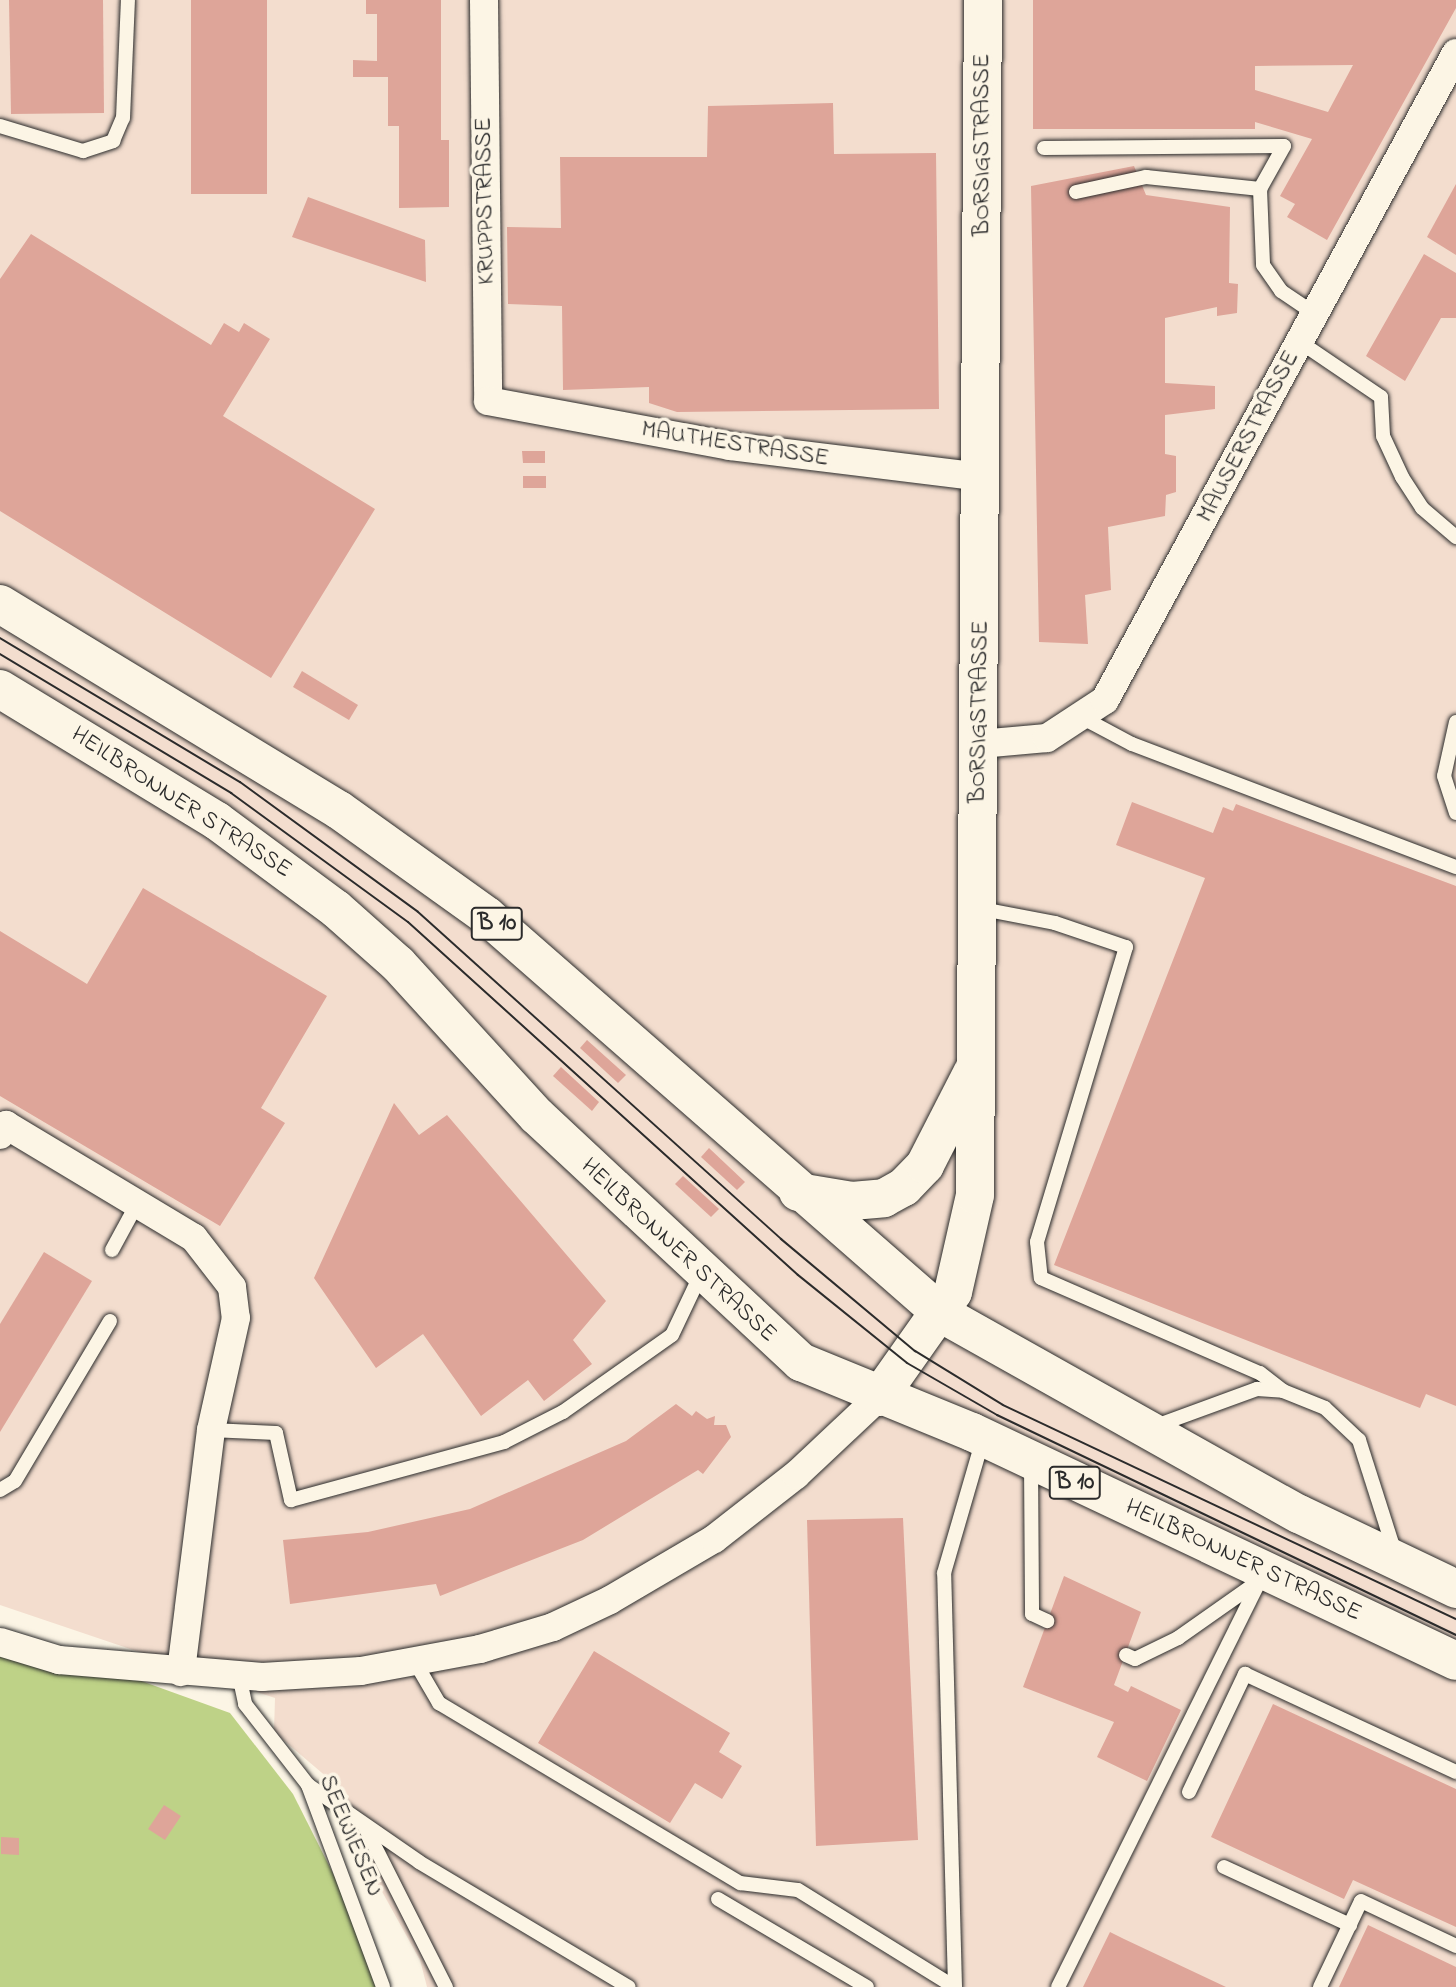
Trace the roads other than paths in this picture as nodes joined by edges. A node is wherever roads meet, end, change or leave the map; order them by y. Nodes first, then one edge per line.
1 (128, 0) edge
2 (484, 0) edge
3 (983, 0) edge
4 (1456, 53) edge
5 (0, 126) edge
6 (1044, 148) dead end
7 (1260, 189) junction
8 (1076, 192) dead end
9 (1314, 313) junction
10 (1300, 342) junction
11 (488, 401) joint
12 (983, 477) junction
13 (1456, 537) edge
14 (0, 604) edge
15 (0, 689) edge
16 (1083, 718) junction
17 (1456, 722) edge
18 (981, 744) junction
19 (1456, 813) edge
20 (1456, 867) edge
21 (976, 908) junction
22 (976, 1065) junction
23 (0, 1135) edge
24 (797, 1192) junction
25 (137, 1204) junction
26 (112, 1250) dead end
27 (701, 1274) junction
28 (942, 1314) junction
29 (110, 1321) dead end
30 (1283, 1391) junction
31 (878, 1397) junction
32 (1151, 1428) junction
33 (211, 1430) junction
34 (983, 1438) junction
35 (1031, 1462) junction
36 (0, 1490) edge
37 (1399, 1564) junction
38 (1265, 1577) junction
39 (1456, 1589) edge
40 (1047, 1621) dead end
41 (0, 1642) edge
42 (1126, 1655) dead end
43 (1456, 1661) edge
44 (415, 1662) junction
45 (181, 1672) junction
46 (239, 1675) junction
47 (1456, 1772) edge
48 (308, 1785) junction
49 (1189, 1792) dead end
50 (362, 1820) junction
51 (1224, 1867) dead end
52 (718, 1899) dead end
53 (1350, 1925) junction
54 (1456, 1946) edge
55 (954, 1986) edge
56 (383, 1987) edge
57 (446, 1987) edge
58 (629, 1987) edge
59 (867, 1987) edge
60 (1058, 1987) edge
61 (1320, 1987) edge

1 - 5 lane
2 - 11 street, KRUPPSTRASSE
3 - 12 main road, BORSIGSTRASSE
4 - 9 street, MAUSERSTRASSE
6 - 7 lane
7 - 8 lane
7 - 9 lane
9 - 10 street, MAUSERSTRASSE
10 - 13 lane
10 - 16 street, MAUSERSTRASSE
11 - 12 street, MAUTHESTRASSE
12 - 18 main road, BORSIGSTRASSE
14 - 24 main road, B 10
15 - 27 main road, HEILBRONNER STRASSE / B 10
16 - 18 street, MAUSERSTRASSE
16 - 20 lane
17 - 19 lane
18 - 21 main road, BORSIGSTRASSE
21 - 22 main road, BORSIGSTRASSE
21 - 30 lane
22 - 24 main road
22 - 28 main road, BORSIGSTRASSE
23 - 25 street
24 - 28 main road, B 10
25 - 26 lane
25 - 33 street
27 - 31 main road, HEILBRONNER STRASSE / B 10
27 - 33 lane
28 - 31 main road, BORSIGSTRASSE
28 - 32 main road, B 10
29 - 36 lane
30 - 32 lane
30 - 37 lane
31 - 34 main road, HEILBRONNER STRASSE / B 10
31 - 44 street
32 - 37 main road, B 10
33 - 45 street
34 - 35 main road, HEILBRONNER STRASSE / B 10
34 - 55 lane
35 - 38 main road, HEILBRONNER STRASSE / B 10
35 - 40 lane
37 - 39 main road, B 10
38 - 42 lane
38 - 43 main road, HEILBRONNER STRASSE / B 10
38 - 60 lane
41 - 45 street
44 - 46 street
44 - 55 lane
45 - 46 street
46 - 48 lane, SEEWIESEN
47 - 49 lane
48 - 50 lane
48 - 56 lane, SEEWIESEN
50 - 57 lane
50 - 58 lane
51 - 53 lane
52 - 59 lane
53 - 54 lane
53 - 61 lane

